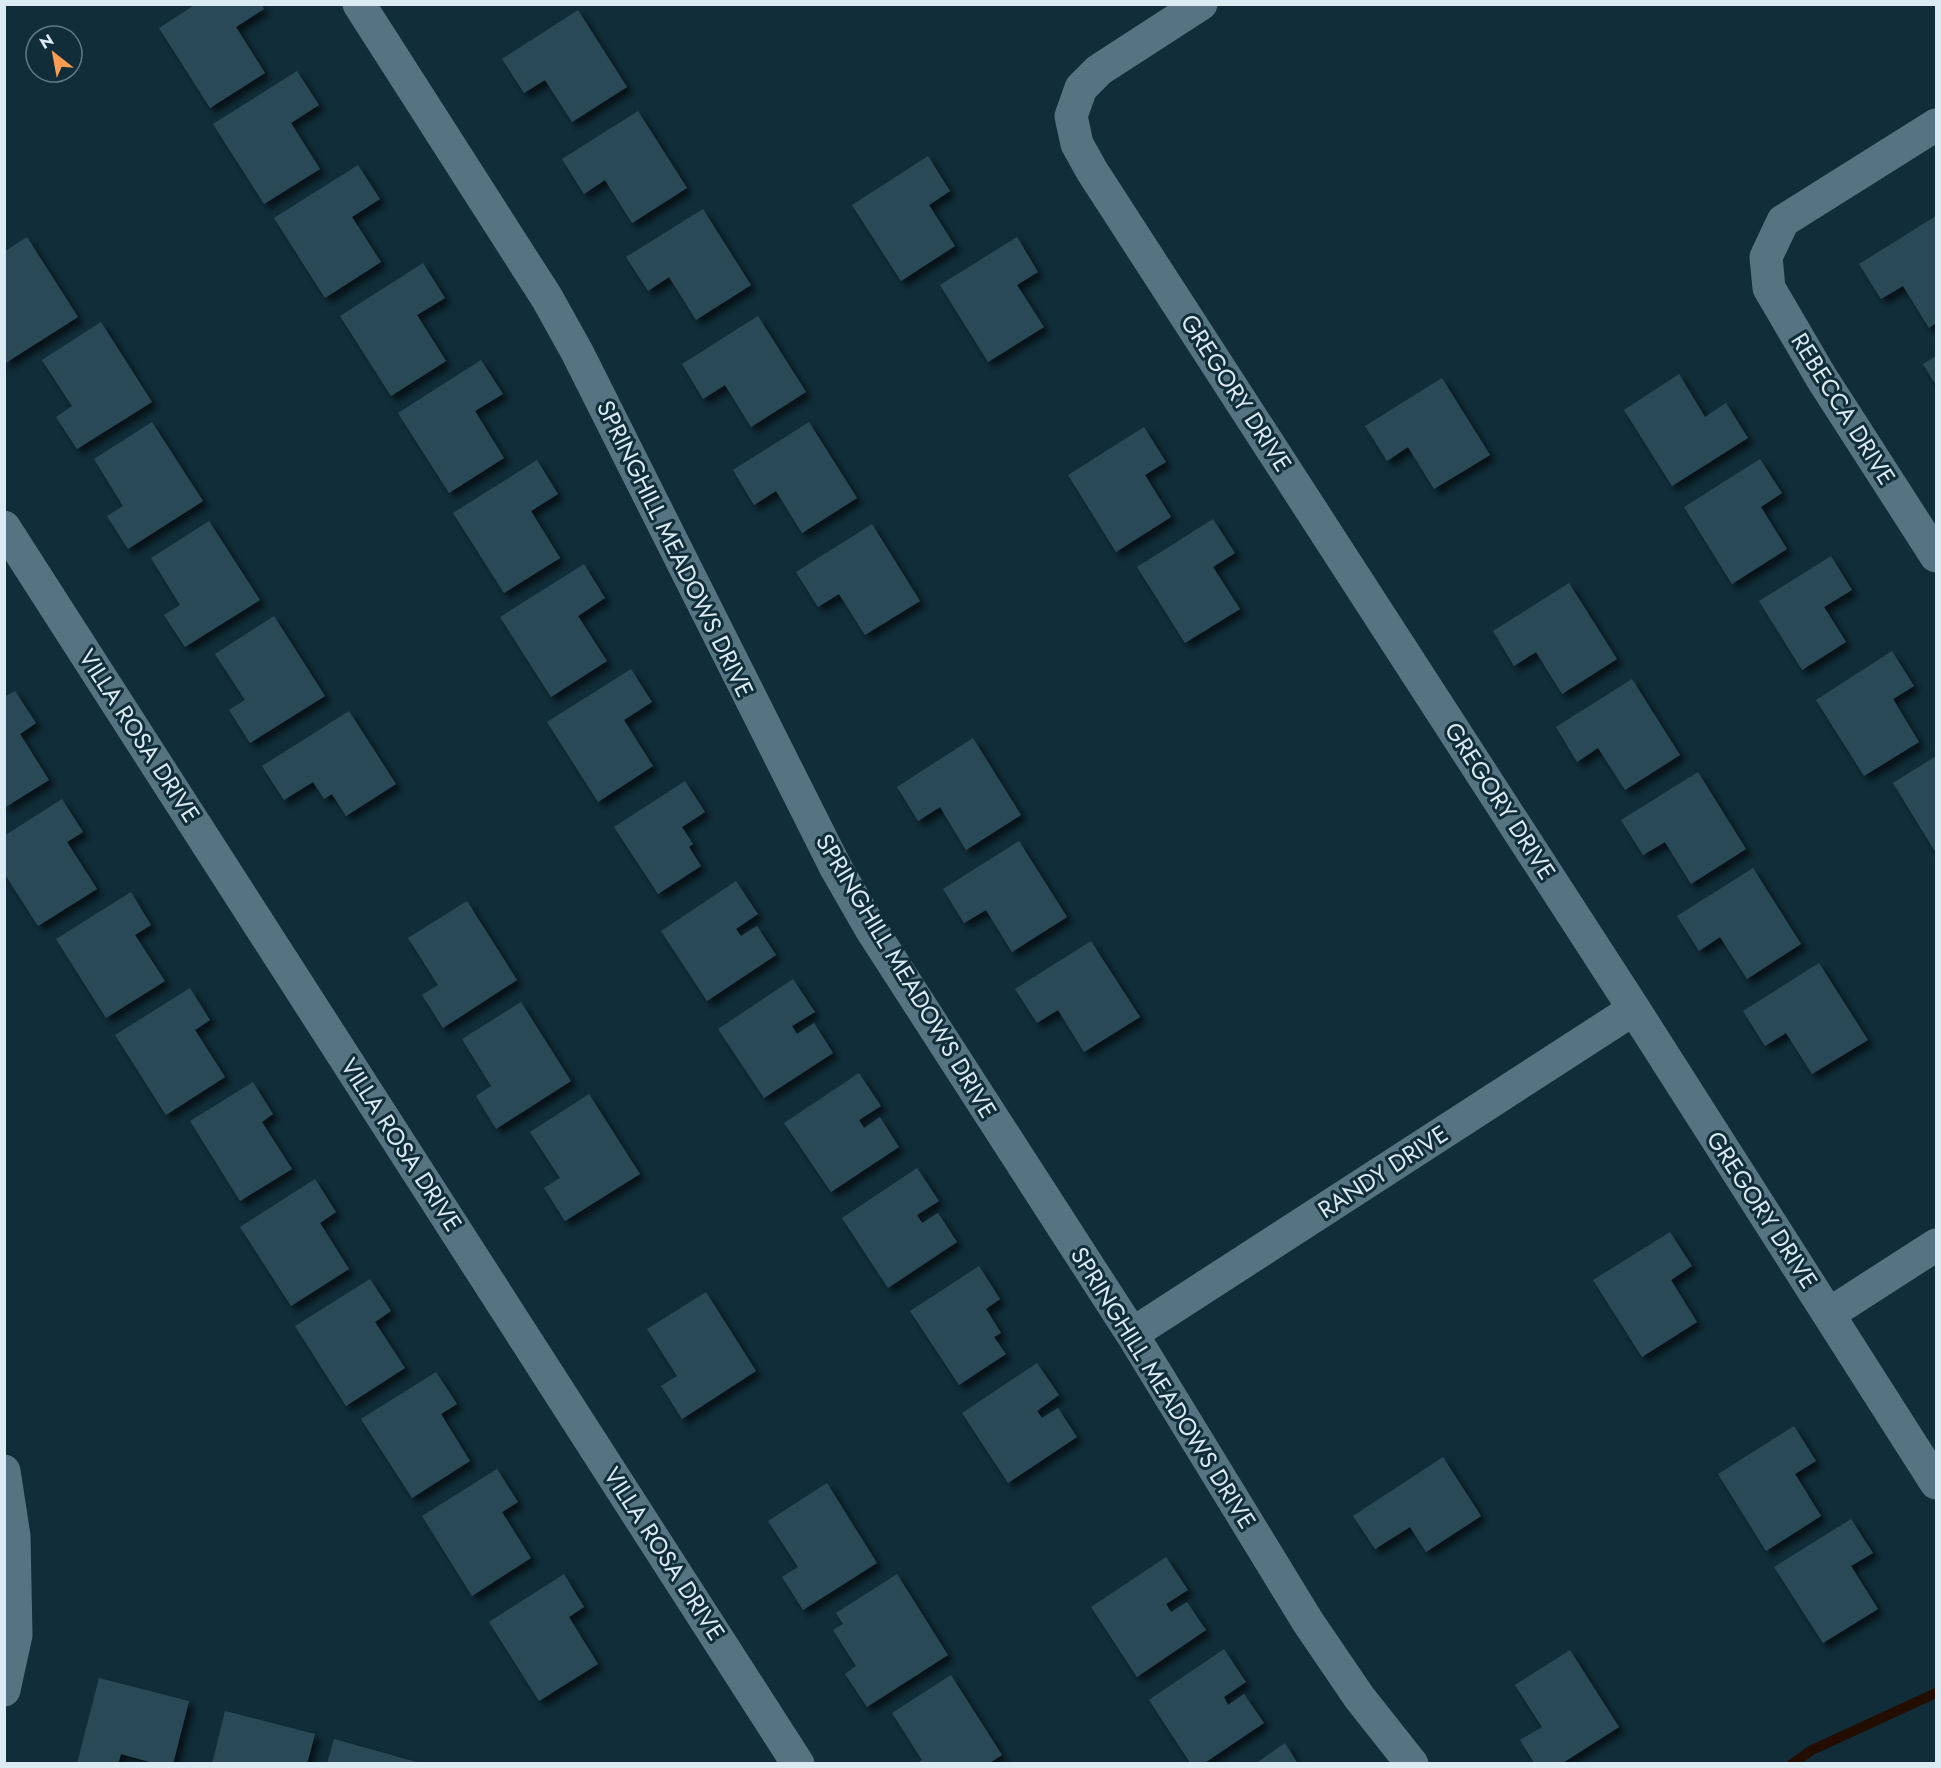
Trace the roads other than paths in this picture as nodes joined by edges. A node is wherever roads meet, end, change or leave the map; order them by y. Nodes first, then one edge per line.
1 (359, 4) edge
2 (1201, 4) edge
3 (1936, 125) edge
4 (4, 527) edge
5 (1936, 556) edge
6 (1634, 1009) junction
7 (1936, 1245) edge
8 (1829, 1314) junction
9 (1132, 1334) junction
10 (4, 1471) edge
11 (1936, 1483) edge
12 (4, 1690) edge
13 (798, 1764) edge
14 (1412, 1764) edge

1 - 9 street, SPRINGHILL MEADOWS DRIVE
2 - 6 street, GREGORY DRIVE
3 - 5 street, REBECCA DRIVE
4 - 13 street, VILLA ROSA DRIVE
6 - 8 street, GREGORY DRIVE
6 - 9 street, RANDY DRIVE
7 - 8 street
8 - 11 street, GREGORY DRIVE
9 - 14 street, SPRINGHILL MEADOWS DRIVE
10 - 12 street

